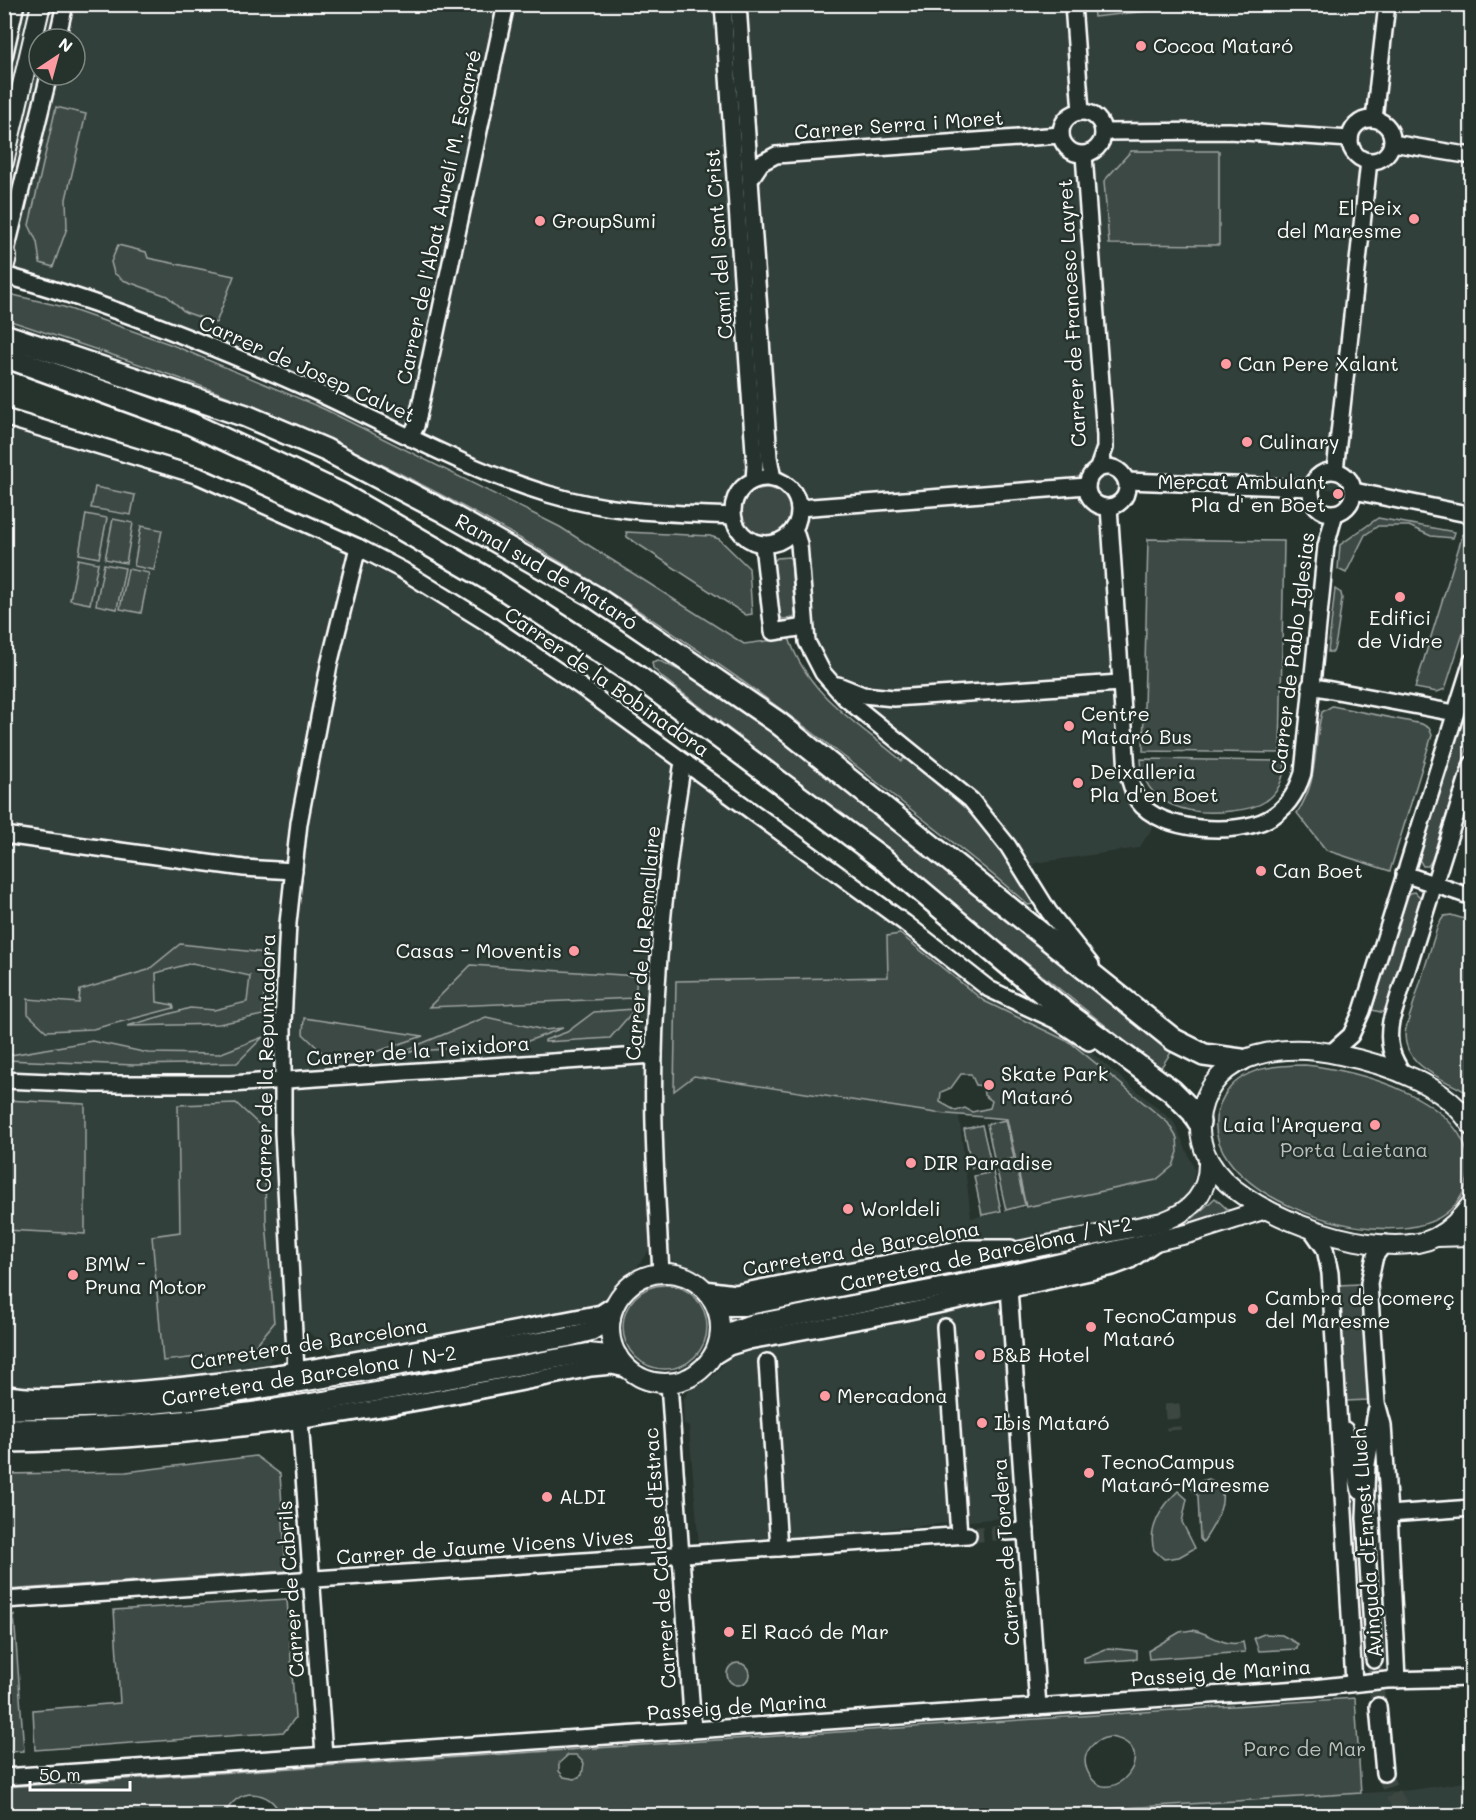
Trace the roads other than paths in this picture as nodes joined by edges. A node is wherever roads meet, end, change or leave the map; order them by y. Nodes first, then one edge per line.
1 (16, 4) edge
2 (41, 4) edge
3 (65, 4) edge
4 (506, 4) edge
5 (723, 4) edge
6 (738, 4) edge
7 (1073, 4) edge
8 (1388, 4) edge
9 (60, 27) edge
10 (4, 57) edge
11 (46, 87) edge
12 (1081, 112) junction
13 (1374, 119) junction
14 (1103, 132) junction
15 (1061, 135) junction
16 (1350, 139) junction
17 (748, 140) junction
18 (1392, 143) junction
19 (776, 155) junction
20 (1084, 155) junction
21 (1472, 156) edge
22 (1369, 161) junction
23 (4, 162) edge
24 (751, 178) junction
25 (5, 256) edge
26 (4, 275) edge
27 (4, 335) edge
28 (4, 356) edge
29 (4, 417) edge
30 (410, 438) junction
31 (1098, 468) junction
32 (1335, 471) junction
33 (773, 479) junction
34 (754, 480) junction
35 (1127, 481) junction
36 (1087, 486) junction
37 (1311, 488) junction
38 (1354, 491) junction
39 (1109, 507) junction
40 (799, 508) junction
41 (1335, 513) junction
42 (1472, 515) edge
43 (733, 516) junction
44 (794, 528) junction
45 (763, 544) junction
46 (358, 547) junction
47 (805, 627) junction
48 (1472, 661) edge
49 (833, 683) junction
50 (1120, 683) junction
51 (1310, 686) junction
52 (894, 698) junction
53 (1455, 713) junction
54 (902, 742) junction
55 (686, 763) junction
56 (1472, 764) edge
57 (4, 835) edge
58 (294, 872) junction
59 (1404, 874) junction
60 (1434, 884) junction
61 (1472, 897) edge
62 (1116, 995) junction
63 (1331, 1053) junction
64 (654, 1055) junction
65 (1241, 1060) junction
66 (1140, 1067) junction
67 (1404, 1076) junction
68 (4, 1080) edge
69 (282, 1081) junction
70 (1452, 1105) junction
71 (1472, 1113) edge
72 (1199, 1122) junction
73 (1472, 1127) edge
74 (1208, 1160) junction
75 (1472, 1203) edge
76 (1266, 1209) junction
77 (1311, 1229) junction
78 (1472, 1236) edge
79 (1436, 1237) junction
80 (1158, 1241) junction
81 (1385, 1243) junction
82 (661, 1273) junction
83 (1009, 1288) junction
84 (707, 1294) junction
85 (613, 1312) junction
86 (945, 1328) dead end
87 (714, 1351) junction
88 (767, 1362) dead end
89 (624, 1363) junction
90 (296, 1370) junction
91 (669, 1383) junction
92 (4, 1393) edge
93 (1377, 1403) junction
94 (1338, 1405) junction
95 (4, 1410) edge
96 (300, 1420) junction
97 (4, 1428) edge
98 (4, 1444) edge
99 (1472, 1508) edge
100 (1389, 1514) junction
101 (1365, 1518) junction
102 (1026, 1531) junction
103 (1006, 1532) tunnel mouth
104 (779, 1548) junction
105 (682, 1554) junction
106 (312, 1580) junction
107 (4, 1600) edge
108 (1374, 1660) tunnel mouth
109 (1472, 1678) edge
110 (1397, 1680) junction
111 (1354, 1683) junction
112 (1378, 1706) tunnel mouth
113 (1038, 1707) junction
114 (693, 1730) junction
115 (324, 1755) junction
116 (1384, 1773) tunnel mouth
117 (4, 1778) edge

1 - 10 street
2 - 23 main road
3 - 9 street
4 - 30 street, Carrer de l'Abat Aurelí M. Escarré
5 - 34 street, Camí del Sant Crist
6 - 17 street, Camí del Sant Crist
7 - 12 street
8 - 13 street
11 - 25 street
12 - 14 street
12 - 15 street
13 - 16 street
13 - 18 street
14 - 16 street
14 - 20 street
15 - 19 street, Carrer Serra i Moret
15 - 20 street
16 - 22 street
17 - 19 street
17 - 24 street, Camí del Sant Crist
18 - 21 street
18 - 22 street
19 - 24 street, Carrer Serra i Moret
20 - 31 street, Carrer de Francesc Layret
22 - 32 street
24 - 33 street, Camí del Sant Crist
26 - 30 street, Carrer de Josep Calvet
27 - 62 highway, Ramal sud de Mataró
28 - 66 highway, Ramal sud de Mataró
29 - 46 street, Carrer de la Bobinadora
30 - 43 street, Carrer de Josep Calvet
31 - 35 street
31 - 36 street
32 - 37 street
32 - 38 street
33 - 34 street
33 - 40 street
34 - 43 street
35 - 37 street
35 - 39 street
36 - 39 street
36 - 40 street
37 - 41 street
38 - 41 street
38 - 42 street
39 - 50 street
40 - 44 street
41 - 51 street, Carrer de Pablo Iglesias
43 - 45 street
44 - 45 street
44 - 47 street
45 - 47 street
46 - 55 street, Carrer de la Bobinadora
46 - 58 street, Carrer de la Repuntadora
47 - 49 street
48 - 53 street
49 - 52 street
49 - 54 street
50 - 51 street, Carrer de Pablo Iglesias
50 - 52 street
51 - 53 street
52 - 54 street
53 - 59 street
54 - 62 street
55 - 64 street, Carrer de la Remallaire
55 - 66 street, Carrer de la Bobinadora
56 - 60 street
57 - 58 street
58 - 69 street, Carrer de la Repuntadora
59 - 60 street
59 - 63 street
60 - 61 street
60 - 67 street
62 - 65 highway, Ramal sud de Mataró
63 - 65 main road
63 - 67 main road
64 - 69 street, Carrer de la Teixidora
64 - 82 street, Carrer de la Remallaire
65 - 72 main road
66 - 72 highway, Ramal sud de Mataró
67 - 70 main road
68 - 69 street, Carrer de la Teixidora
69 - 90 street, Carrer de la Repuntadora
70 - 71 street
70 - 73 main road
72 - 74 main road
74 - 76 main road
74 - 84 main road, Carretera de Barcelona / N-2
75 - 79 main road
76 - 77 main road
76 - 80 main road, Carretera de Barcelona / N-2
77 - 81 main road
77 - 94 street, Avinguda d'Ernest Lluch
78 - 79 main road
79 - 81 main road
80 - 83 street
80 - 87 main road, Carretera de Barcelona / N-2
81 - 93 street, Avinguda d'Ernest Lluch
82 - 84 main road
82 - 85 main road
83 - 87 street
83 - 102 street, Carrer de Tordera
84 - 87 main road
85 - 89 main road
85 - 90 street, Carretera de Barcelona
85 - 95 main road, Carretera de Barcelona / N-2
86 - 104 street, Carrer de Jaume Vicens Vives
87 - 91 main road
88 - 104 street
89 - 91 main road
89 - 96 street
89 - 97 main road, Carretera de Barcelona / N-2
90 - 92 street, Carretera de Barcelona
91 - 105 street, Carrer de Caldes d'Estrac
93 - 100 street, Avinguda d'Ernest Lluch
93 - 101 street, Avinguda d'Ernest Lluch
94 - 101 street, Avinguda d'Ernest Lluch
94 - 111 street, Avinguda d'Ernest Lluch
96 - 98 street
96 - 106 street, Carrer de Cabrils
99 - 100 street
100 - 110 street, Avinguda d'Ernest Lluch
101 - 108 street, Avinguda d'Ernest Lluch
102 - 103 street
102 - 113 street, Carrer de Tordera
104 - 105 street, Carrer de Jaume Vicens Vives
105 - 106 street, Carrer de Jaume Vicens Vives
105 - 114 street, Carrer de Caldes d'Estrac
106 - 107 street, Carrer de Jaume Vicens Vives
106 - 115 street, Carrer de Cabrils
109 - 110 street, Passeig de Marina
110 - 111 street, Passeig de Marina
111 - 113 street, Passeig de Marina
112 - 116 street
113 - 114 street, Passeig de Marina
114 - 115 street, Passeig de Marina
115 - 117 street, Passeig de Marina

